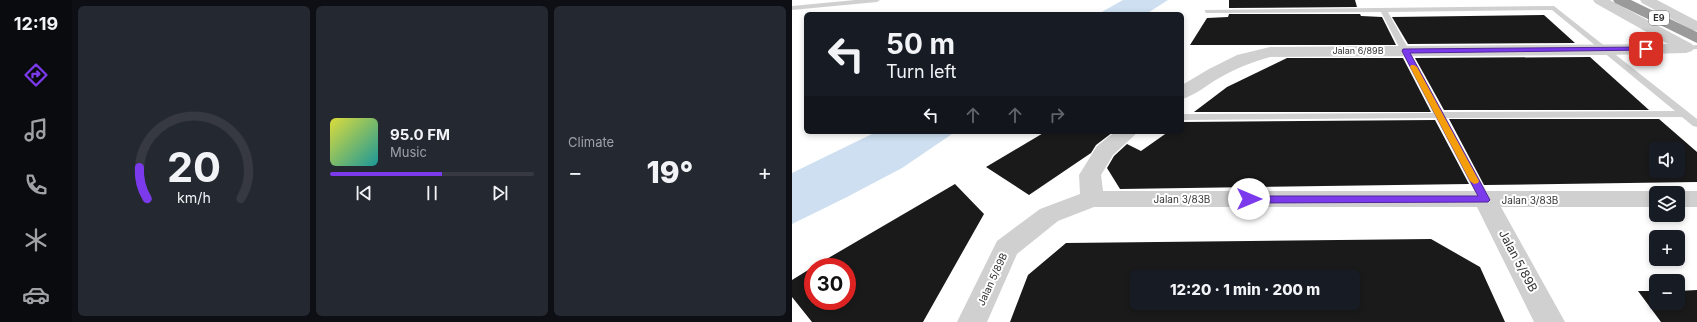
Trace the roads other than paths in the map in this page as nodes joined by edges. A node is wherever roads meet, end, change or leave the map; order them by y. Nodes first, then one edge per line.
1 (877, 0) edge
2 (1600, 0) edge
3 (1620, 0) edge
4 (1645, 0) edge
5 (792, 8) edge
6 (1383, 9) junction
7 (1207, 11) dead end
8 (1697, 27) edge
9 (1694, 47) edge
10 (1605, 50) junction
11 (1405, 51) junction
12 (1184, 92) edge
13 (1684, 114) junction
14 (1440, 116) junction
15 (1184, 117) edge
16 (1697, 124) edge
17 (1126, 134) edge
18 (1092, 199) junction
19 (1649, 199) edge
20 (1685, 199) edge
21 (1697, 199) edge
22 (1485, 200) junction
23 (972, 322) edge
24 (1550, 322) edge

1 - 5 lane
2 - 9 street
3 - 9 highway, E9
4 - 8 street
6 - 7 lane
6 - 10 lane
6 - 11 lane
9 - 10 street, Jalan 6/89B
10 - 11 street, Jalan 6/89B
10 - 13 lane
11 - 12 street, Jalan 6/89B
11 - 14 lane
13 - 14 lane
13 - 16 lane
14 - 15 lane
14 - 22 lane
17 - 18 street
18 - 22 street, Jalan 3/83B
18 - 23 street, Jalan 5/89B
19 - 22 street, Jalan 3/83B
20 - 21 street
22 - 24 street, Jalan 5/89B

